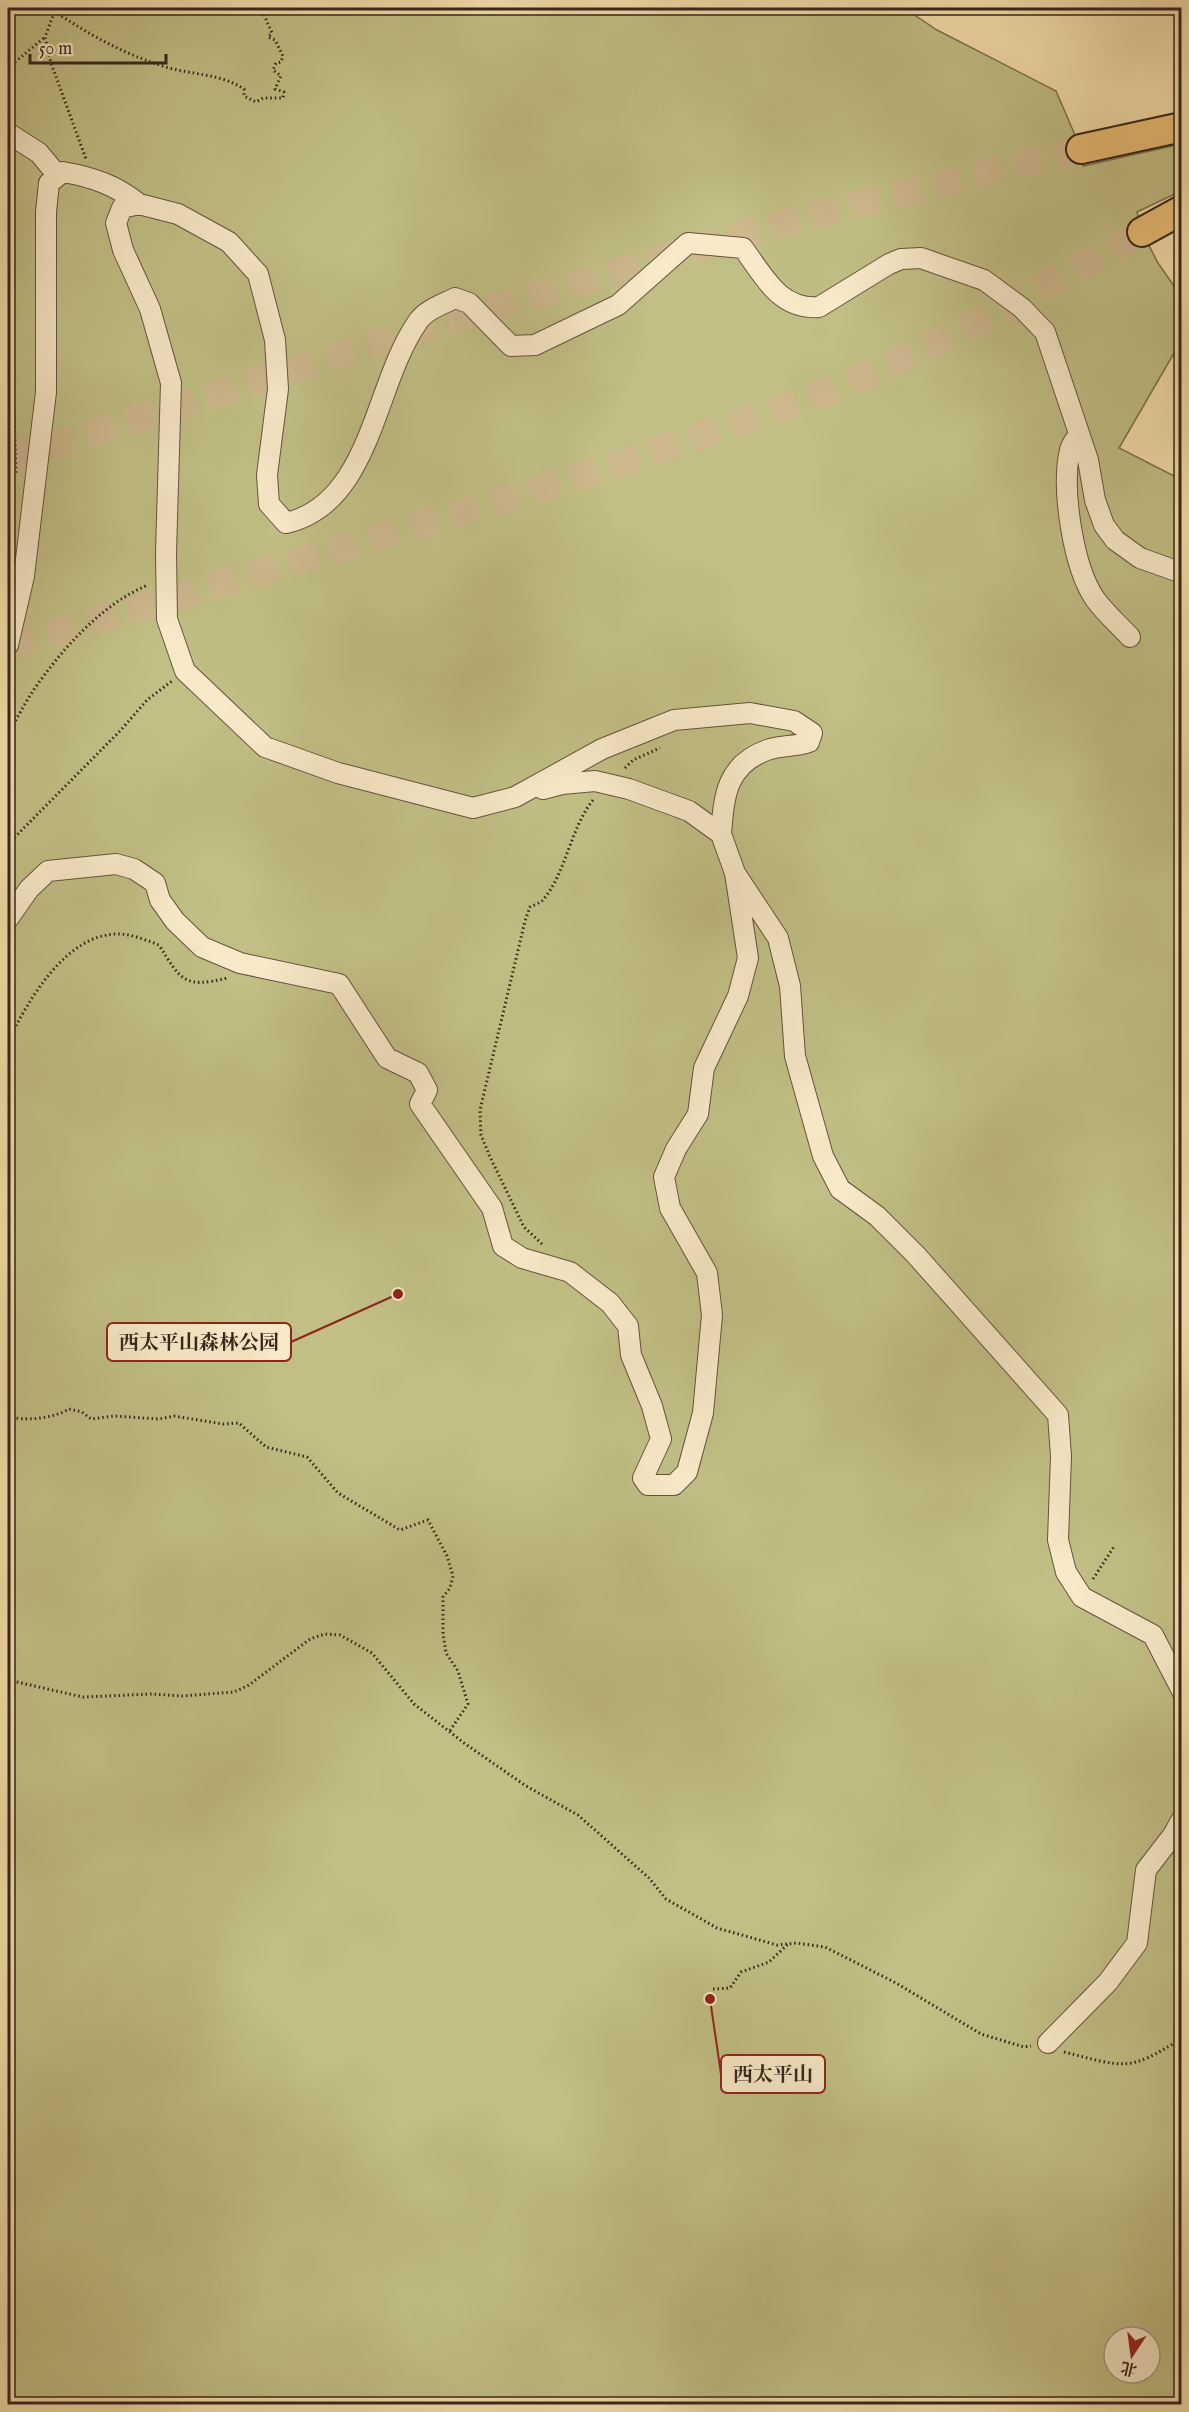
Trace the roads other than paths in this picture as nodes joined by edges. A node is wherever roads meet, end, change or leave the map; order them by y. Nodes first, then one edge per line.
1 (1182, 127) edge
2 (8, 133) edge
3 (1081, 149) tunnel mouth
4 (58, 176) junction
5 (139, 204) junction
6 (1182, 210) edge
7 (1142, 232) tunnel mouth
8 (1079, 434) junction
9 (1182, 573) edge
10 (1130, 637) dead end
11 (8, 645) edge
12 (515, 797) junction
13 (721, 834) junction
14 (735, 873) junction
15 (8, 920) edge
16 (1182, 1692) edge
17 (1182, 1819) edge
18 (1048, 2043) road end

1 - 3 highway
2 - 4 lane
4 - 5 lane
4 - 11 lane
5 - 8 lane
5 - 12 lane
6 - 7 highway
8 - 9 lane
8 - 10 lane
12 - 13 lane
12 - 13 lane
13 - 14 lane
14 - 15 lane
14 - 16 lane
17 - 18 lane

